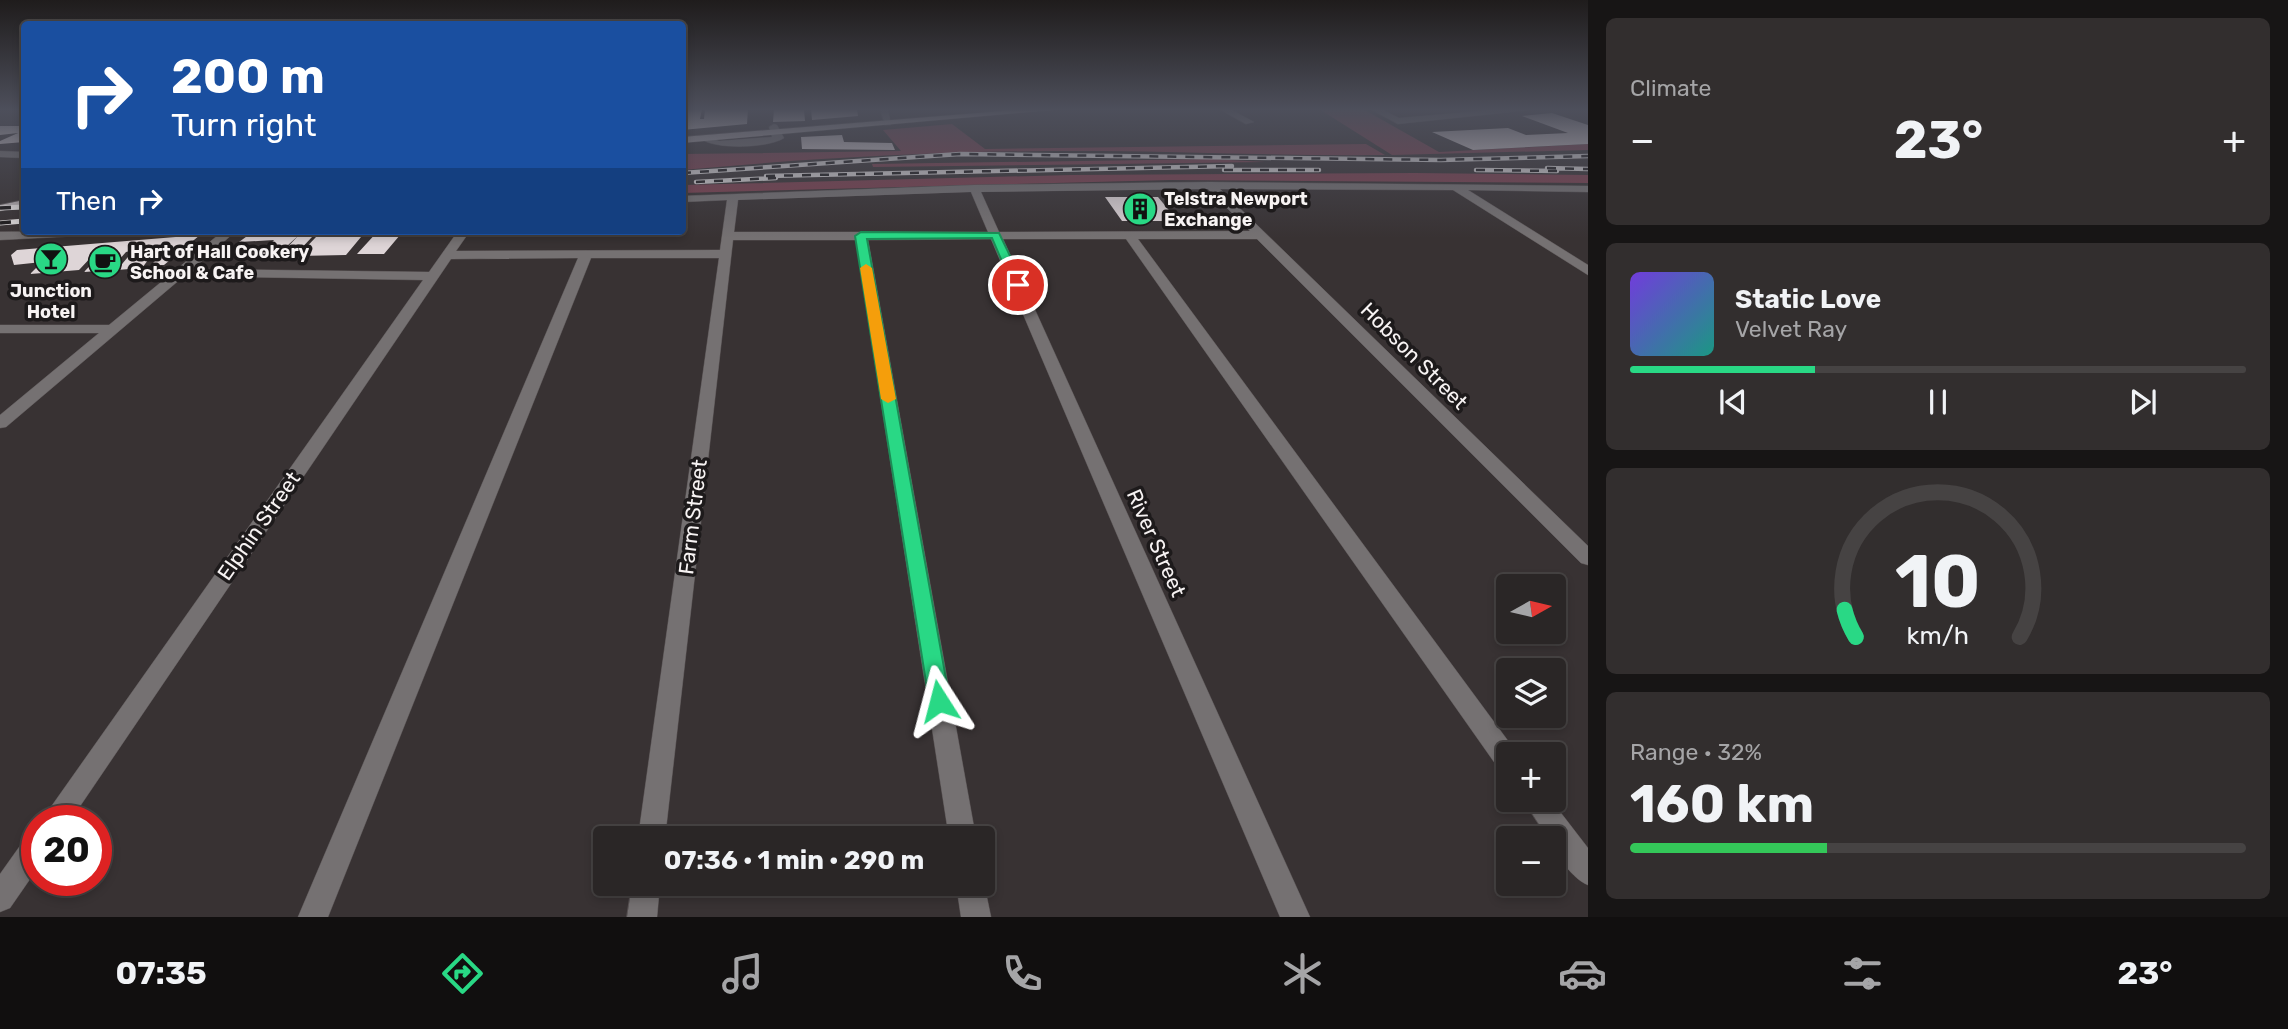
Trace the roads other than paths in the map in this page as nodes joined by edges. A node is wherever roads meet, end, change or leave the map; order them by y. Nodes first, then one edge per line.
1 (0, 154) edge
2 (21, 155) edge
3 (1210, 185) junction
4 (1454, 186) junction
5 (974, 188) junction
6 (1588, 189) edge
7 (21, 196) edge
8 (733, 196) junction
9 (686, 199) edge
10 (0, 201) edge
11 (21, 204) edge
12 (0, 208) edge
13 (21, 235) edge
14 (57, 235) edge
15 (225, 235) edge
16 (461, 235) edge
17 (996, 235) junction
18 (1129, 235) junction
19 (1262, 235) junction
20 (0, 236) edge
21 (861, 236) junction
22 (0, 244) edge
23 (727, 245) junction
24 (447, 255) junction
25 (586, 255) junction
26 (1588, 271) edge
27 (180, 272) junction
28 (433, 276) junction
29 (0, 328) edge
30 (112, 329) junction
31 (0, 407) edge
32 (19, 407) junction
33 (0, 422) edge
34 (1588, 558) edge
35 (1496, 744) edge
36 (65, 805) edge
37 (1545, 812) edge
38 (654, 826) edge
39 (961, 826) edge
40 (21, 868) edge
41 (1588, 871) edge
42 (645, 896) edge
43 (972, 896) edge
44 (0, 898) edge
45 (313, 917) edge
46 (642, 917) edge
47 (976, 917) edge
48 (1295, 917) edge

1 - 2 street
3 - 4 street
3 - 5 street
3 - 19 street, Hobson Street
4 - 6 street
4 - 26 street
5 - 8 street
5 - 17 street, River Street
7 - 10 main road
8 - 9 street
8 - 23 street, Farm Street
11 - 12 main road
13 - 20 street
14 - 22 street
15 - 27 street
16 - 24 street, Elphin Street
17 - 18 street
17 - 21 street
17 - 48 street, River Street
18 - 19 street
18 - 35 street
19 - 34 street, Hobson Street
21 - 23 street
21 - 39 street
23 - 25 street
23 - 38 street, Farm Street
24 - 25 street
24 - 28 street, Elphin Street
25 - 45 street
27 - 28 street
27 - 30 street
28 - 36 street, Elphin Street
29 - 30 street
30 - 32 street
31 - 32 street
32 - 33 street
37 - 41 street
40 - 44 street
42 - 46 street
43 - 47 street

